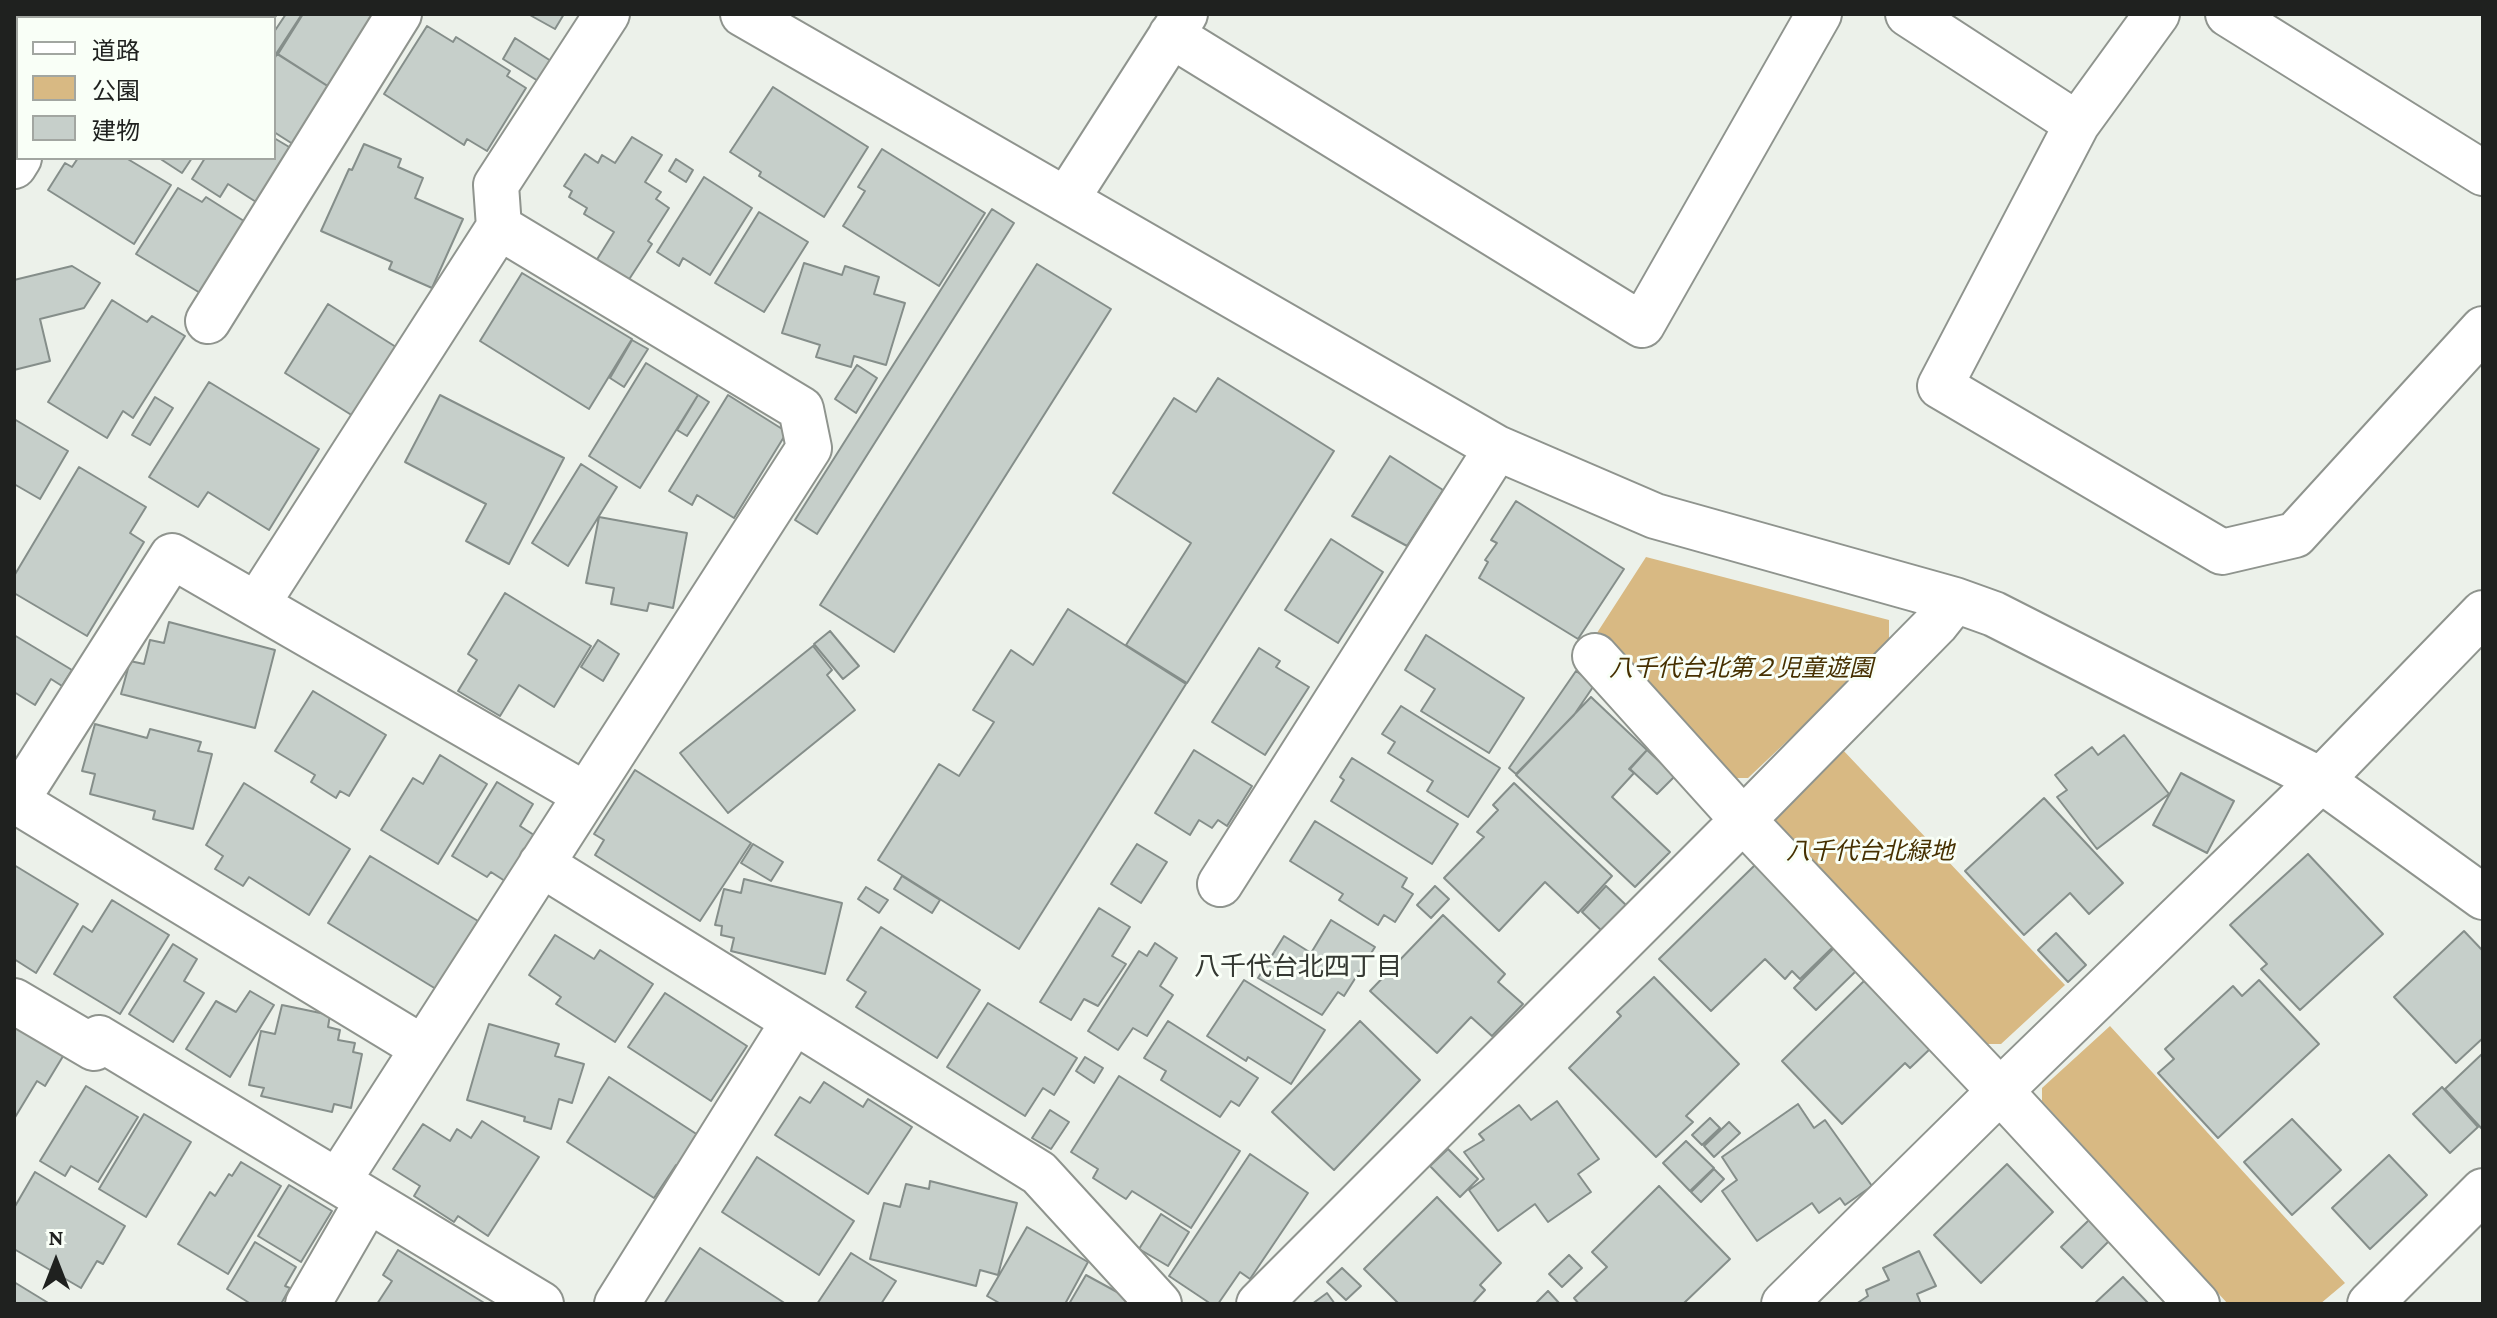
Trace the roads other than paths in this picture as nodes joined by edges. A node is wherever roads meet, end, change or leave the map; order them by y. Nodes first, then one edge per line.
1 (399, 14) edge
2 (607, 14) edge
3 (743, 14) edge
4 (1819, 14) edge
5 (1908, 14) edge
6 (2157, 14) edge
7 (2228, 14) edge
8 (1178, 25) edge
9 (2077, 124) junction
10 (2483, 173) edge
11 (1066, 200) junction
12 (499, 227) junction
13 (208, 321) dead end
14 (2483, 329) edge
15 (1497, 448) junction
16 (1955, 600) junction
17 (257, 604) junction
18 (2483, 613) edge
19 (1595, 656) dead end
20 (2321, 780) junction
21 (586, 795) junction
22 (1743, 820) junction
23 (541, 864) junction
24 (1220, 884) dead end
25 (2483, 897) edge
26 (14, 1001) edge
27 (794, 1021) junction
28 (423, 1048) junction
29 (2000, 1091) junction
30 (353, 1191) junction
31 (2483, 1191) edge
32 (308, 1304) edge
33 (541, 1304) edge
34 (617, 1304) edge
35 (1159, 1304) edge
36 (1259, 1304) edge
37 (1784, 1304) edge
38 (2197, 1304) edge
39 (2370, 1304) edge

1 - 13 street
2 - 12 street
3 - 11 street
4 - 8 street
5 - 9 street
6 - 9 street
7 - 10 street
8 - 11 street
9 - 14 street
11 - 15 street
12 - 17 street
12 - 21 street
15 - 16 street
15 - 24 street
16 - 20 street
16 - 22 street
17 - 21 street
17 - 28 street
18 - 20 street
19 - 22 street
20 - 25 street
20 - 29 street
21 - 23 street
22 - 29 street
22 - 36 street
23 - 27 street
23 - 28 street
26 - 30 street
27 - 34 street
27 - 35 street
28 - 30 street
29 - 37 street
29 - 38 street
30 - 32 street
30 - 33 street
31 - 39 street

